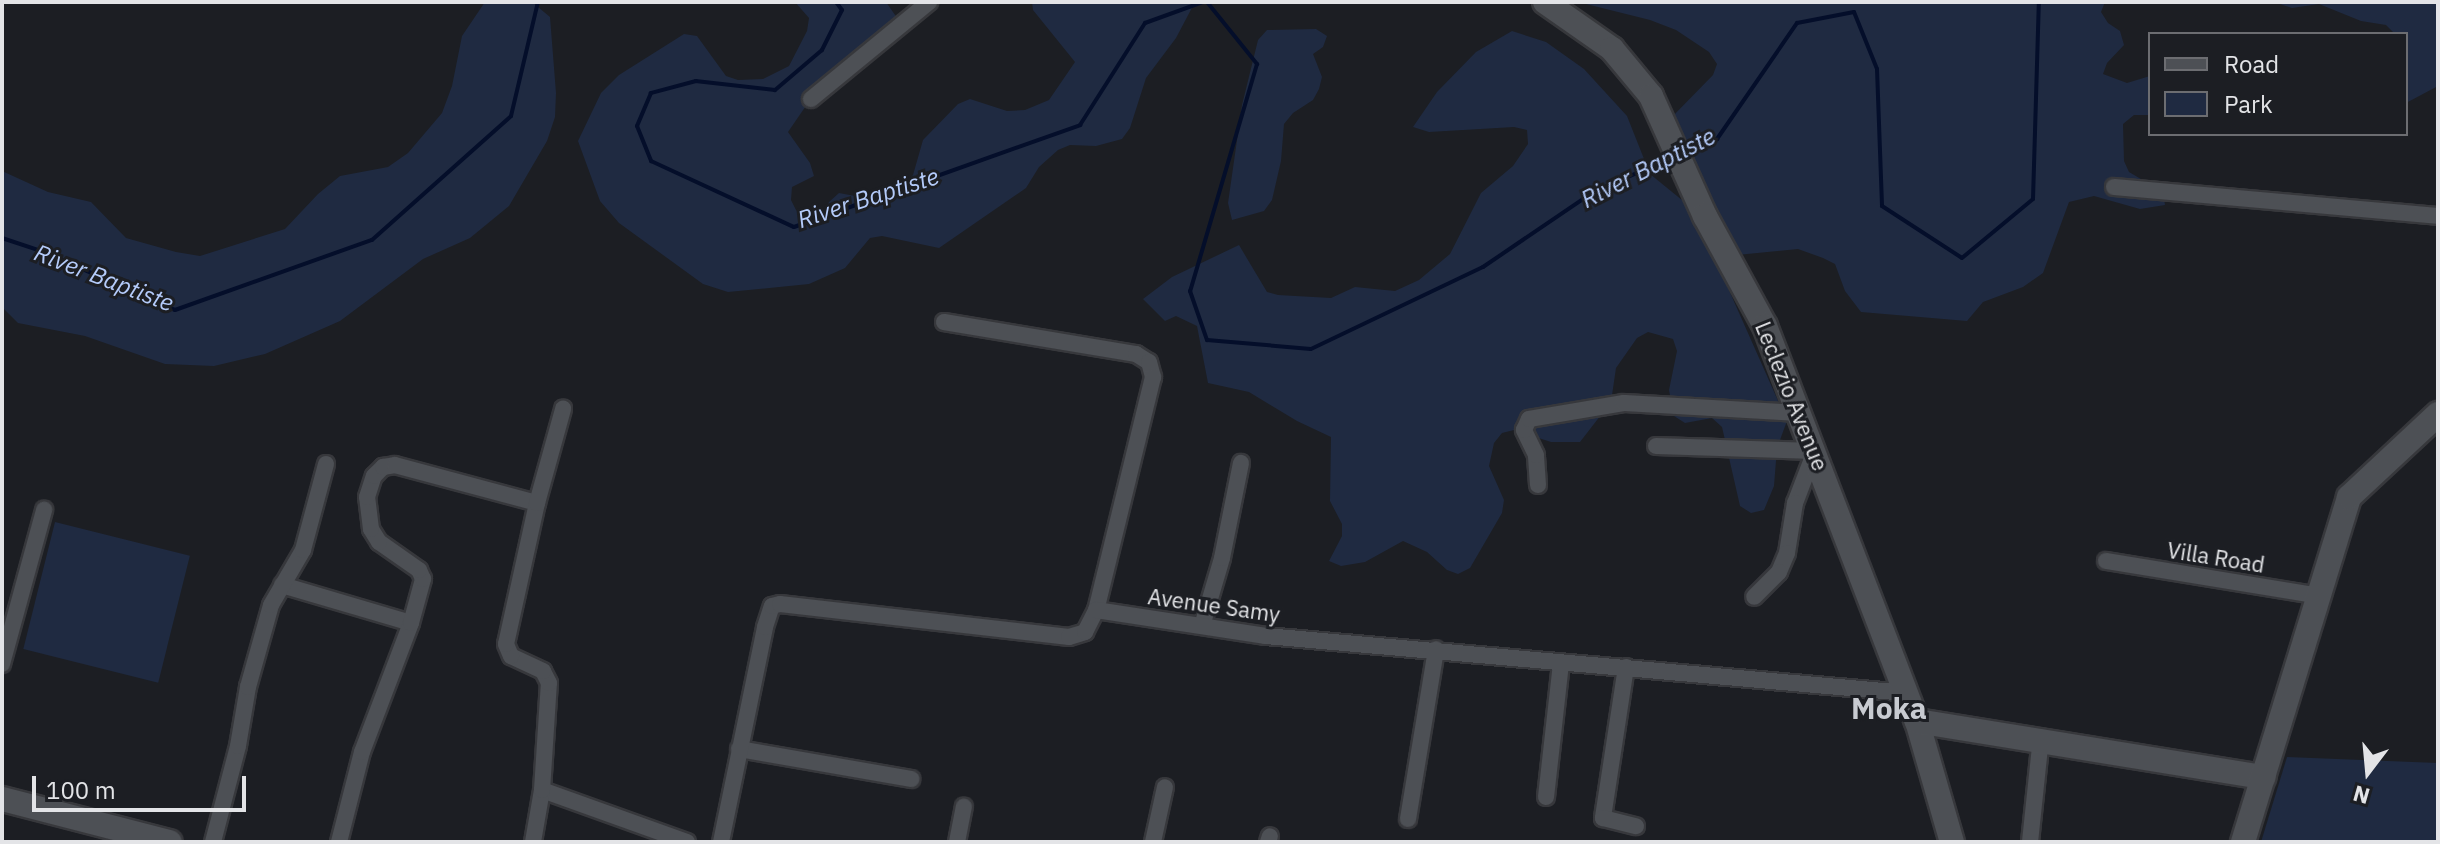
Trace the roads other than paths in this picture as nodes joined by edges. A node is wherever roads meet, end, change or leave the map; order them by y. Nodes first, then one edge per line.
1 (929, 2) edge
2 (1545, 2) edge
3 (811, 99) dead end
4 (2114, 187) dead end
5 (2438, 216) edge
6 (944, 322) dead end
7 (563, 409) dead end
8 (1800, 413) junction
9 (2438, 414) edge
10 (1656, 446) dead end
11 (1815, 451) junction
12 (1241, 463) dead end
13 (326, 464) dead end
14 (1538, 485) dead end
15 (537, 503) junction
16 (44, 510) dead end
17 (2106, 561) dead end
18 (282, 585) junction
19 (2319, 596) junction
20 (1754, 597) dead end
21 (1096, 610) junction
22 (411, 623) junction
23 (1202, 626) junction
24 (1436, 649) junction
25 (1561, 663) junction
26 (2, 664) edge
27 (1626, 667) junction
28 (1906, 693) junction
29 (1917, 721) junction
30 (2041, 738) junction
31 (739, 749) junction
32 (2264, 777) junction
33 (911, 779) dead end
34 (1165, 787) dead end
35 (542, 790) junction
36 (1546, 797) dead end
37 (2, 799) edge
38 (964, 807) dead end
39 (1408, 819) dead end
40 (1636, 826) dead end
41 (160, 841) edge
42 (213, 842) edge
43 (339, 842) edge
44 (533, 842) edge
45 (687, 842) edge
46 (721, 842) edge
47 (957, 842) edge
48 (1153, 842) edge
49 (1952, 842) edge
50 (2030, 842) edge
51 (2243, 842) edge

1 - 3 street
2 - 8 main road, Leclezio Avenue
4 - 5 street
6 - 21 street
7 - 15 street
8 - 11 main road, Leclezio Avenue
8 - 14 street
9 - 19 main road
10 - 11 street
11 - 20 street
11 - 28 main road, Leclezio Avenue
12 - 23 street
13 - 18 street
15 - 22 street
15 - 35 street
16 - 26 street
17 - 19 street, Villa Road
18 - 22 street
18 - 42 street
19 - 32 main road
21 - 23 street, Avenue Samy
21 - 31 street
22 - 43 street
23 - 24 street, Avenue Samy
24 - 25 street, Avenue Samy
24 - 39 street
25 - 27 street, Avenue Samy
25 - 36 street
27 - 28 street, Avenue Samy
27 - 40 street
28 - 29 main road, Leclezio Avenue
29 - 30 main road
29 - 49 main road, Leclezio Avenue
30 - 32 main road
30 - 50 street
31 - 33 street
31 - 46 street
32 - 51 main road
34 - 48 street
35 - 44 street
35 - 45 street
37 - 41 main road
38 - 47 street

